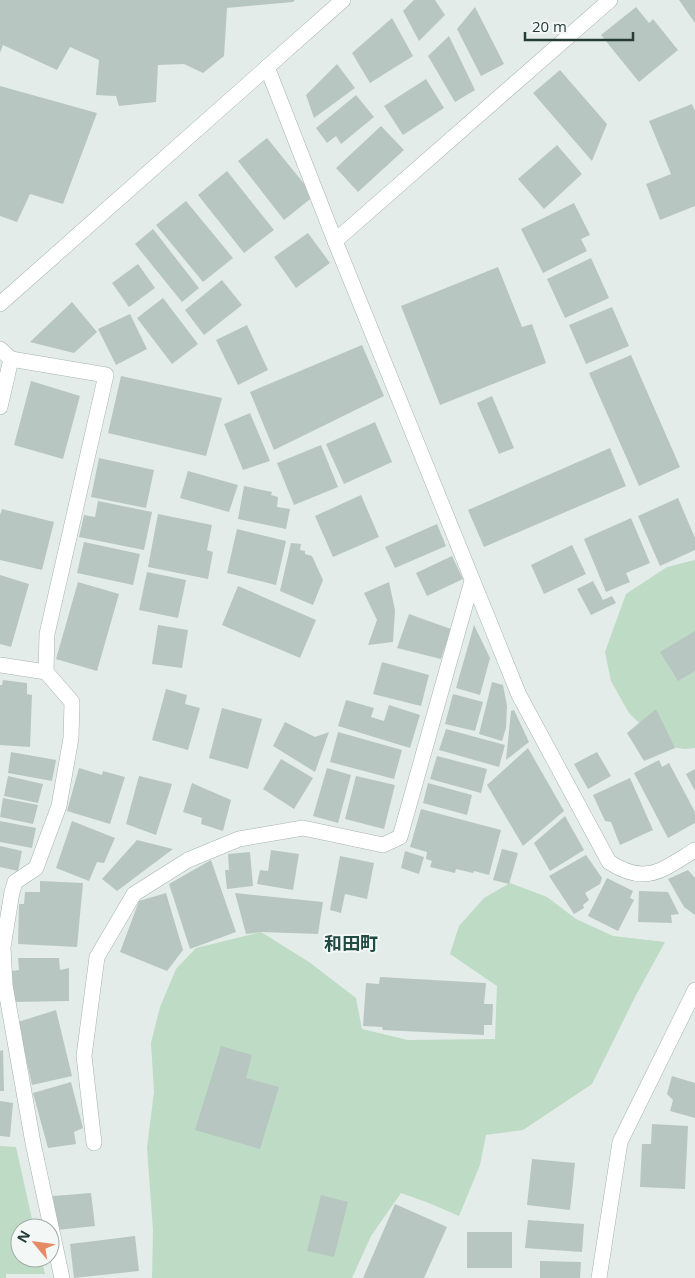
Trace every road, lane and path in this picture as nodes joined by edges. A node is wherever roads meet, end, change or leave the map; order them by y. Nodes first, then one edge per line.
1 (343, 0) edge
2 (610, 0) edge
3 (267, 67) junction
4 (335, 241) junction
5 (0, 304) edge
6 (5, 354) edge
7 (0, 408) edge
8 (472, 581) junction
9 (0, 665) edge
10 (46, 672) junction
11 (695, 850) edge
12 (8, 881) edge
13 (695, 990) edge
14 (94, 1143) dead end
15 (62, 1278) edge
16 (599, 1278) edge

1 - 3 street
2 - 4 street
3 - 4 street
3 - 5 street
4 - 8 street
6 - 7 street
6 - 10 street
8 - 11 street
8 - 14 street
9 - 10 street
10 - 12 street
12 - 15 street
13 - 16 street

